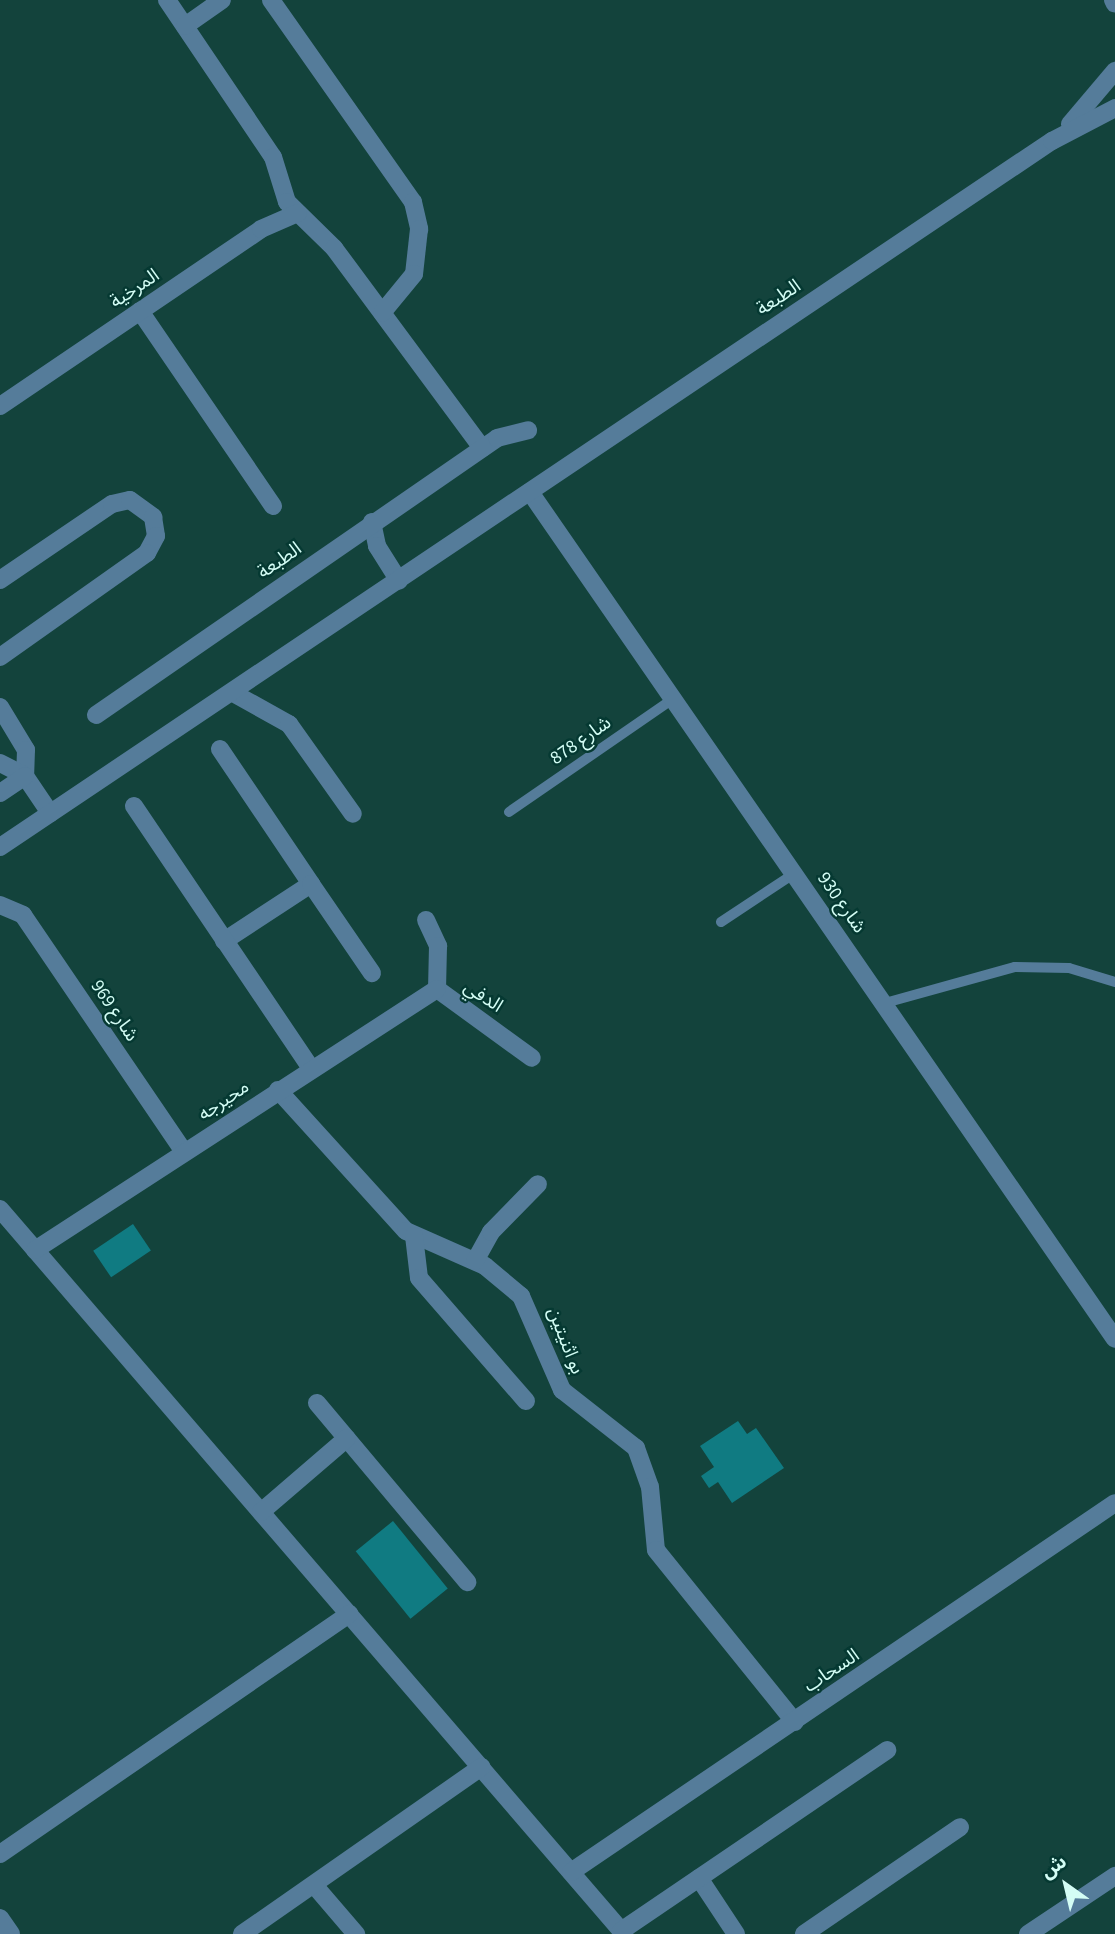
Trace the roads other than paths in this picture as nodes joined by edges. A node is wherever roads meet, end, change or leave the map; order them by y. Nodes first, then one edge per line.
1 (167, 0) edge
2 (222, 0) edge
3 (271, 0) edge
4 (185, 26) junction
5 (1115, 71) edge
6 (1115, 108) edge
7 (1052, 141) junction
8 (298, 213) junction
9 (140, 311) junction
10 (382, 313) junction
11 (0, 406) edge
12 (528, 429) dead end
13 (482, 448) junction
14 (530, 492) junction
15 (273, 506) dead end
16 (372, 522) junction
17 (0, 580) edge
18 (399, 581) junction
19 (0, 657) edge
20 (233, 693) junction
21 (674, 698) junction
22 (0, 707) edge
23 (96, 715) dead end
24 (220, 749) dead end
25 (0, 763) edge
26 (25, 776) junction
27 (0, 793) edge
28 (134, 806) dead end
29 (509, 812) dead end
30 (50, 813) junction
31 (353, 814) dead end
32 (0, 847) edge
33 (795, 873) junction
34 (311, 884) junction
35 (0, 905) edge
36 (426, 920) dead end
37 (721, 922) dead end
38 (224, 941) junction
39 (372, 974) dead end
40 (1115, 982) edge
41 (437, 989) junction
42 (886, 1003) junction
43 (532, 1058) dead end
44 (312, 1069) junction
45 (278, 1090) junction
46 (184, 1152) junction
47 (538, 1184) dead end
48 (0, 1209) edge
49 (414, 1236) junction
50 (35, 1250) junction
51 (475, 1261) junction
52 (1115, 1339) edge
53 (526, 1401) dead end
54 (317, 1403) dead end
55 (346, 1438) junction
56 (1115, 1503) edge
57 (261, 1512) junction
58 (467, 1582) dead end
59 (349, 1614) junction
60 (795, 1722) junction
61 (887, 1750) dead end
62 (481, 1768) junction
63 (960, 1827) dead end
64 (0, 1854) edge
65 (571, 1872) junction
66 (1115, 1876) edge
67 (699, 1878) junction
68 (314, 1885) junction
69 (0, 1918) edge
70 (623, 1932) edge
71 (10, 1934) edge
72 (242, 1934) edge
73 (356, 1934) edge
74 (736, 1934) edge
75 (804, 1934) edge
76 (1028, 1934) edge

1 - 4 street
2 - 4 street
3 - 10 street
4 - 8 street
5 - 7 street
6 - 7 street
7 - 14 street, الطبعة
8 - 9 street, المرخية
8 - 10 street
9 - 11 street, المرخية
9 - 15 street
10 - 13 street
12 - 13 street, الطبعة
13 - 16 street, الطبعة
14 - 18 street, الطبعة
14 - 21 street, شارع 930
16 - 18 street
16 - 23 street, الطبعة
17 - 19 street
18 - 20 street, الطبعة
20 - 30 street, الطبعة
20 - 31 street
21 - 29 lane, شارع 878
21 - 33 street, شارع 930
22 - 26 street
24 - 34 street
25 - 26 street
26 - 27 street
26 - 30 street
28 - 38 street
30 - 32 street, الطبعة
33 - 37 lane
33 - 42 street, شارع 930
34 - 38 street
34 - 39 street
35 - 46 street, شارع 969
36 - 41 street, الدفي
38 - 44 street
40 - 42 lane
41 - 43 street, الدفي
41 - 44 street, محيرجه
42 - 52 street, شارع 930
44 - 45 street, محيرجه
45 - 46 street, محيرجه
45 - 49 street, بو اثنيتين
46 - 50 street, محيرجه
47 - 51 street
48 - 50 street
49 - 51 street, بو اثنيتين
49 - 53 street
50 - 57 street
51 - 60 street, بو اثنيتين
54 - 55 street
55 - 57 street
55 - 58 street
56 - 60 street, السحاب
57 - 59 street
59 - 62 street
59 - 64 street
60 - 65 street, السحاب
61 - 67 street
62 - 65 street
62 - 68 street
63 - 75 street
65 - 70 street
66 - 76 street
67 - 70 street
67 - 74 street
68 - 72 street
68 - 73 street
69 - 71 street

